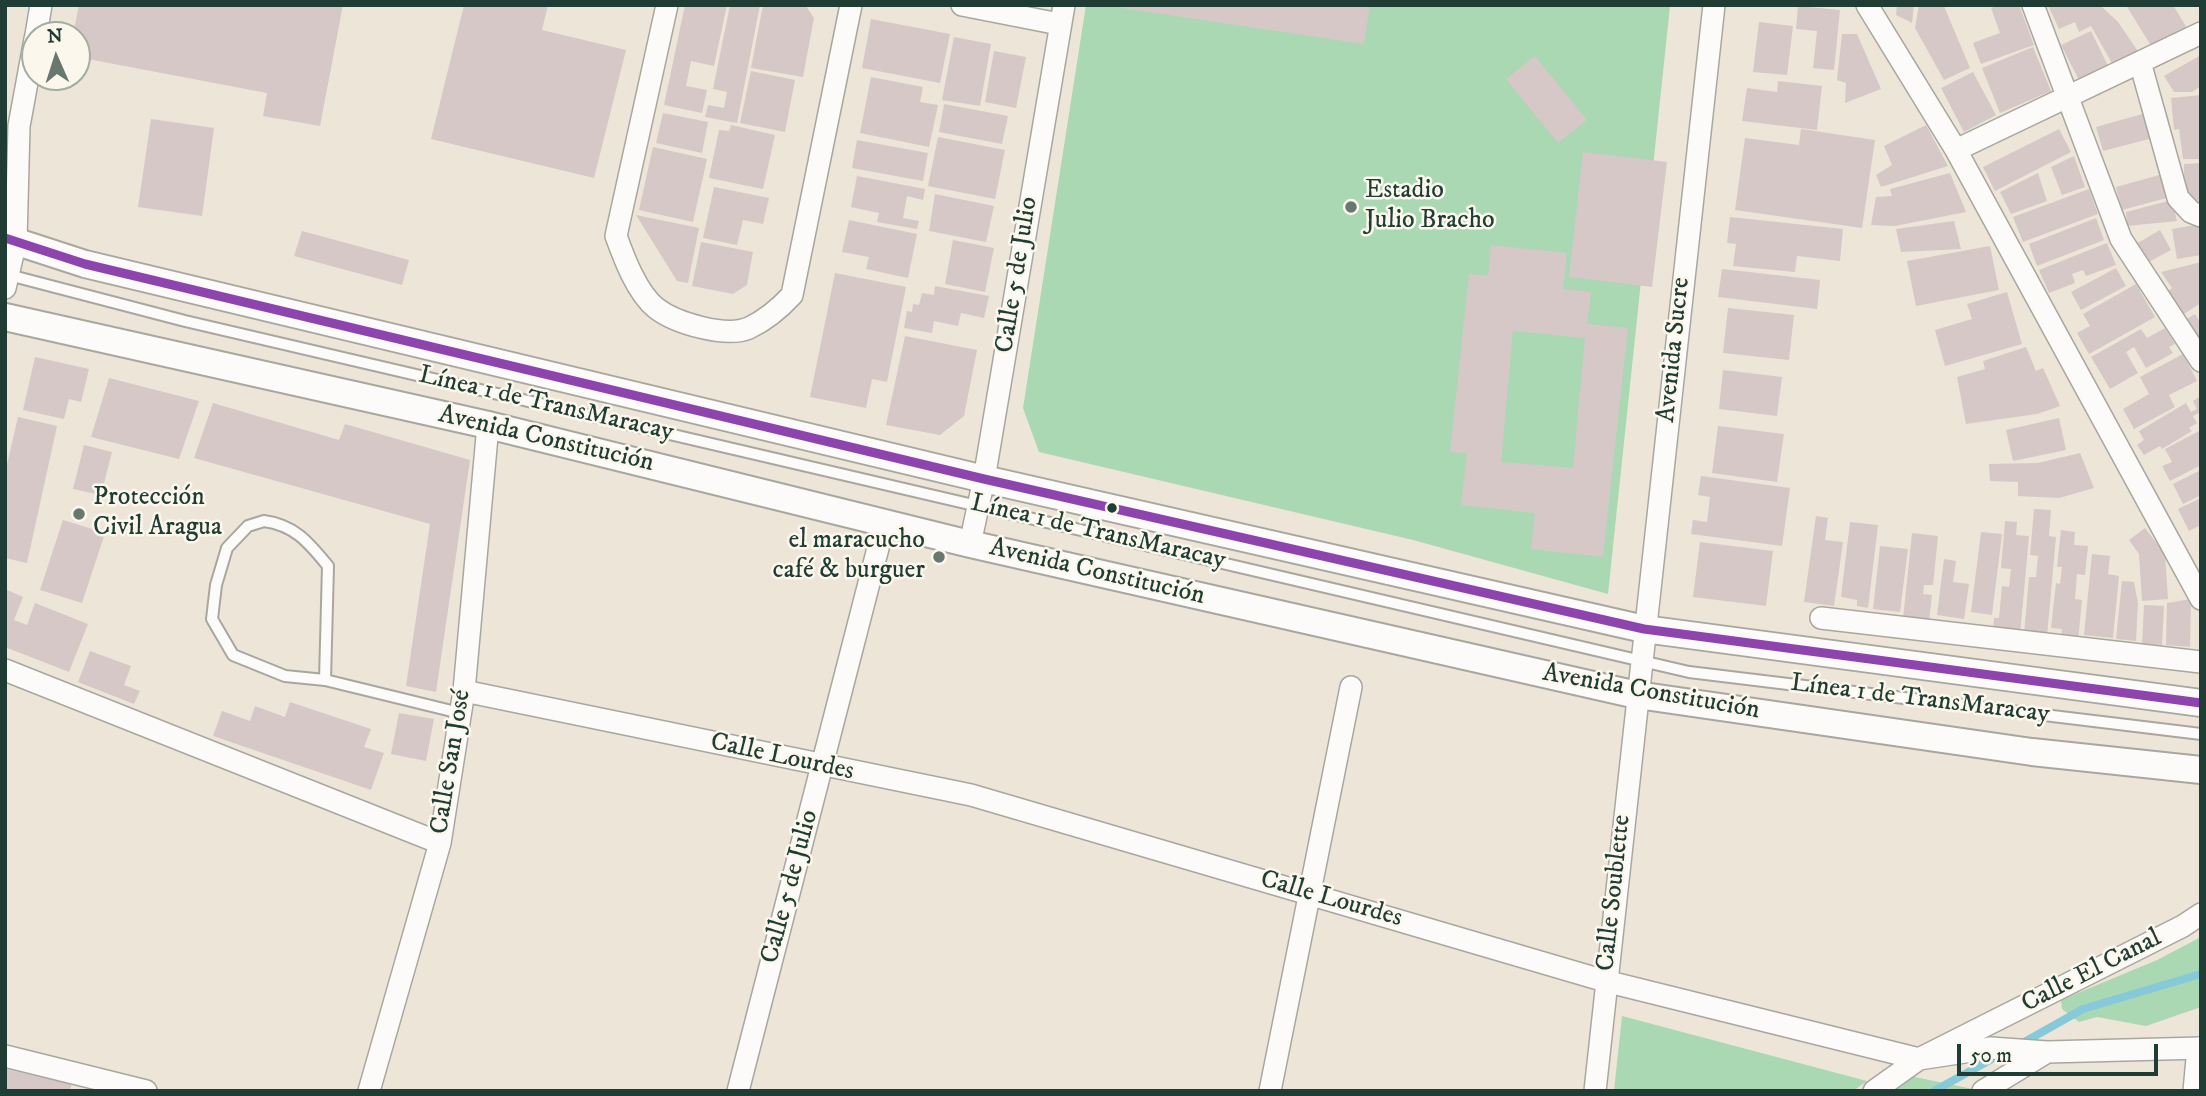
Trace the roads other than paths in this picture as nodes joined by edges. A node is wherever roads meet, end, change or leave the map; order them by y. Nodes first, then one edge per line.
1 (667, 5) edge
2 (851, 5) edge
3 (962, 5) edge
4 (1714, 5) edge
5 (1867, 5) edge
6 (2033, 5) edge
7 (1062, 15) edge
8 (2201, 33) edge
9 (2140, 62) junction
10 (21, 90) edge
11 (2066, 97) junction
12 (12, 124) edge
13 (1956, 150) junction
14 (2201, 216) edge
15 (11, 240) edge
16 (6, 279) edge
17 (5, 317) edge
18 (2201, 362) edge
19 (488, 425) junction
20 (985, 479) junction
21 (978, 505) junction
22 (885, 521) junction
23 (970, 544) junction
24 (2201, 599) edge
25 (1821, 618) dead end
26 (1644, 629) junction
27 (1640, 660) junction
28 (2201, 662) edge
29 (5, 670) edge
30 (325, 680) junction
31 (1351, 687) dead end
32 (464, 691) junction
33 (1636, 695) junction
34 (2201, 703) edge
35 (460, 713) junction
36 (2201, 734) edge
37 (822, 767) junction
38 (2201, 770) edge
39 (440, 843) junction
40 (1311, 894) junction
41 (2201, 914) edge
42 (1605, 982) junction
43 (2199, 1048) edge
44 (2044, 1052) junction
45 (5, 1056) edge
46 (1919, 1059) junction
47 (146, 1091) edge
48 (369, 1091) edge
49 (738, 1091) edge
50 (1270, 1091) edge
51 (1595, 1091) edge
52 (1874, 1091) edge
53 (1983, 1091) edge
54 (2194, 1091) edge

1 - 2 street
3 - 7 street
4 - 26 street, Avenida Sucre
5 - 13 street
6 - 11 street
7 - 20 street, Calle 5 de Julio
8 - 9 street
9 - 11 street
9 - 14 street
10 - 12 street
11 - 13 street
11 - 18 street
12 - 15 street
13 - 24 street
15 - 16 street
15 - 20 street
16 - 21 lane, Línea 1 de TransMaracay
17 - 19 street, Avenida Constitución
19 - 22 street, Avenida Constitución
19 - 32 street, Calle San José
20 - 21 street, Calle 5 de Julio
20 - 26 street
21 - 23 street, Calle 5 de Julio
21 - 27 lane, Línea 1 de TransMaracay
22 - 23 street, Avenida Constitución
22 - 37 street, Calle 5 de Julio
23 - 33 street, Avenida Constitución
25 - 28 street
26 - 27 street, Avenida Sucre
26 - 34 street
27 - 33 street, Avenida Sucre
27 - 36 lane, Línea 1 de TransMaracay
29 - 39 street
30 - 30 lane
30 - 35 lane
31 - 40 street
32 - 35 street, Calle San José
32 - 37 street, Calle Lourdes
33 - 38 street, Avenida Constitución
33 - 42 street, Calle Soublette
35 - 39 street, Calle San José
37 - 40 street, Calle Lourdes
37 - 49 street, Calle 5 de Julio
39 - 48 street, Calle San José
40 - 42 street, Calle Lourdes
40 - 50 street
41 - 46 street, Calle El Canal
42 - 46 street, Calle Lourdes
42 - 51 street, Calle Soublette
43 - 44 street, Calle Lourdes
43 - 54 street
44 - 46 street, Calle Lourdes
44 - 53 street
45 - 47 street
46 - 52 street, Calle El Canal

